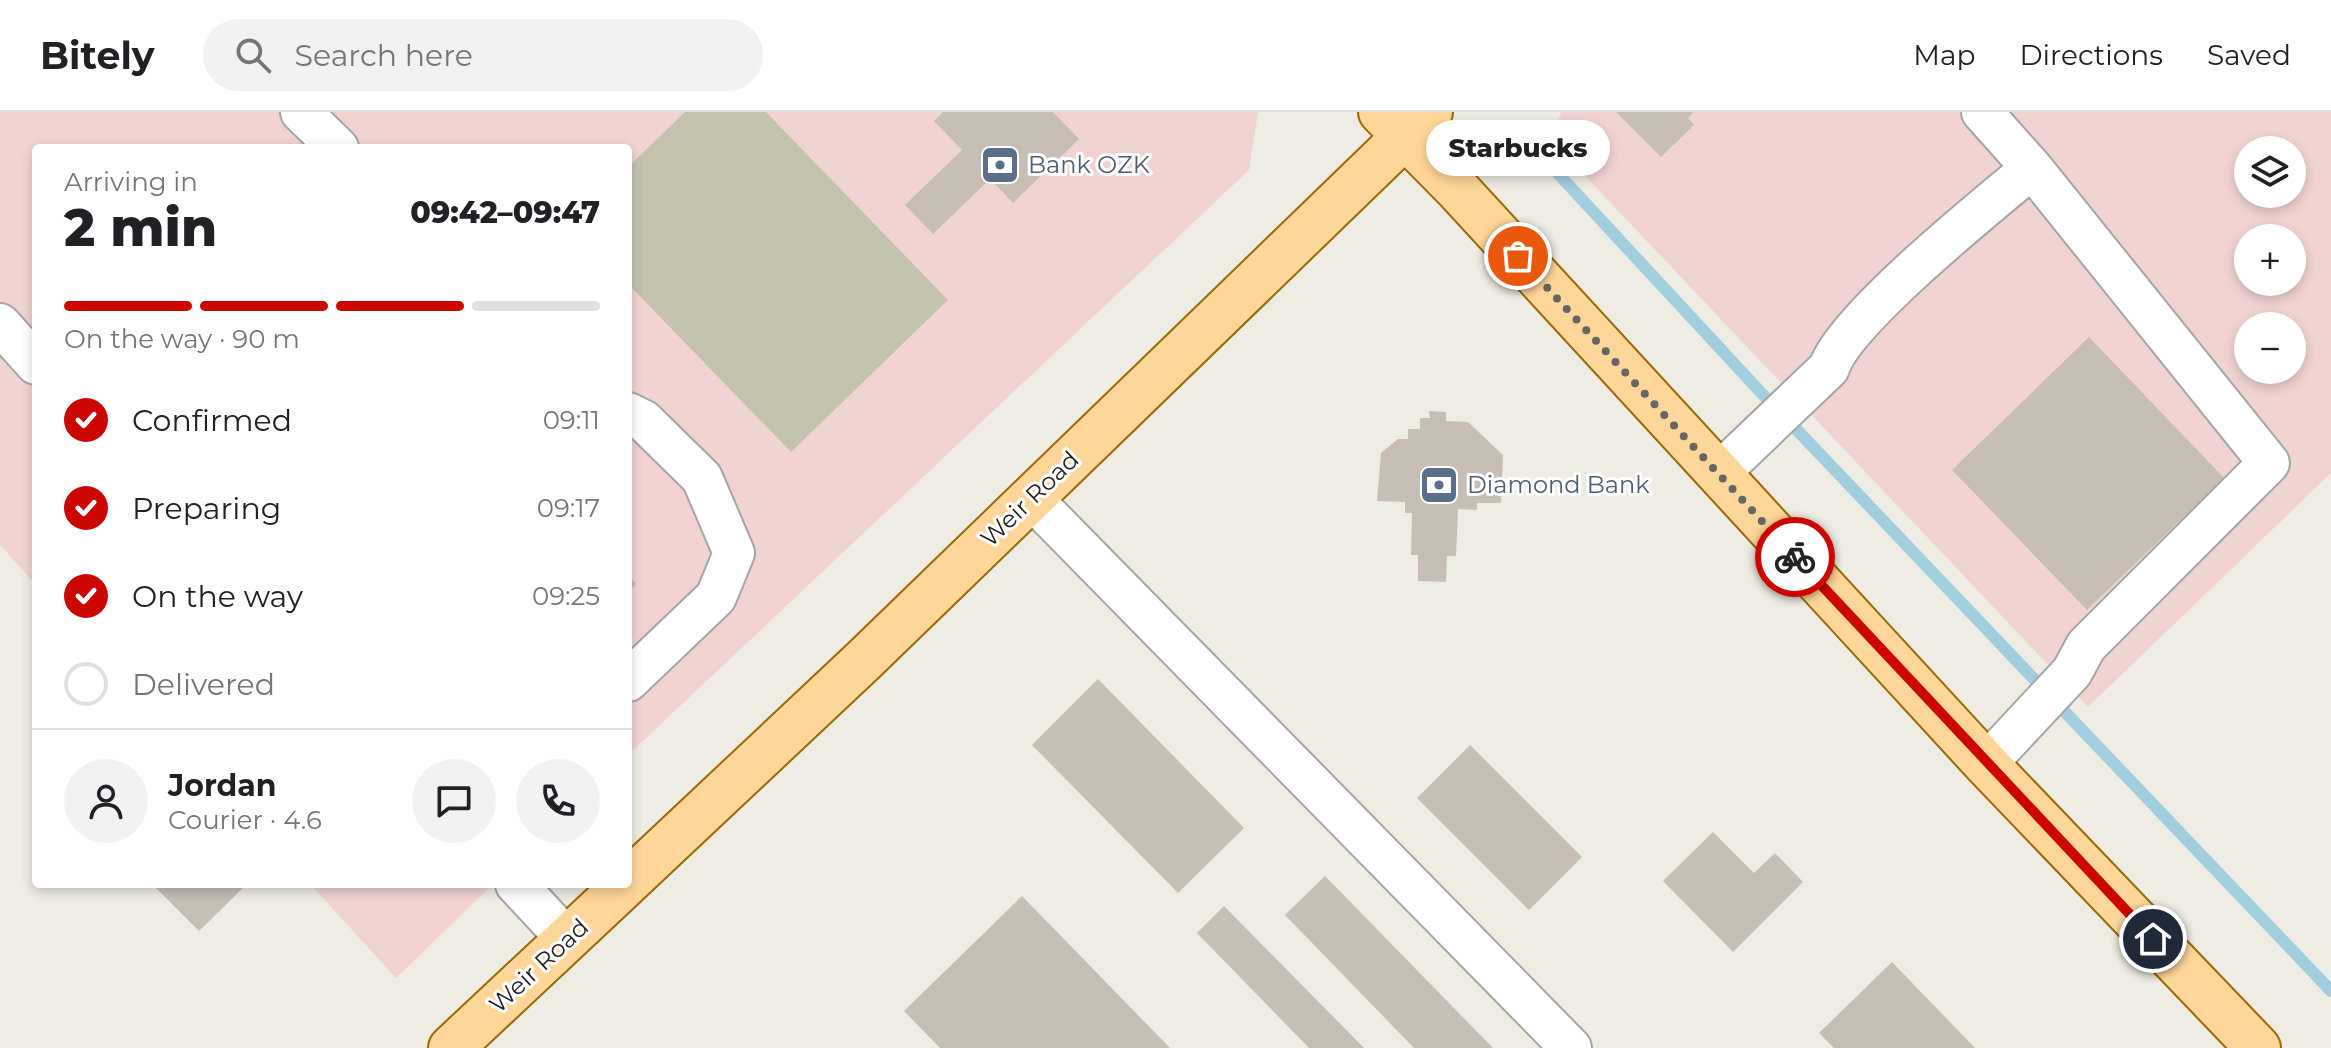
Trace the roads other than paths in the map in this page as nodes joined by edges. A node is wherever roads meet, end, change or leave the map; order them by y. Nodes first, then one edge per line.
1 (301, 112) edge
2 (1982, 112) edge
3 (1405, 120) edge
4 (334, 144) edge
5 (2032, 168) junction
6 (0, 324) edge
7 (32, 360) edge
8 (632, 415) edge
9 (1718, 474) junction
10 (1031, 498) junction
11 (632, 677) edge
12 (1986, 764) junction
13 (632, 878) edge
14 (520, 888) edge
15 (622, 888) edge
16 (567, 939) junction
17 (451, 1048) edge
18 (1571, 1048) edge
19 (2258, 1048) edge

1 - 4 lane
2 - 5 lane
3 - 9 main road
3 - 10 main road, Weir Road
5 - 9 lane
5 - 12 lane
6 - 7 lane
8 - 11 lane
9 - 12 main road
10 - 13 main road, Weir Road
10 - 18 lane
12 - 19 main road
14 - 16 lane
15 - 16 main road, Weir Road
16 - 17 main road, Weir Road

